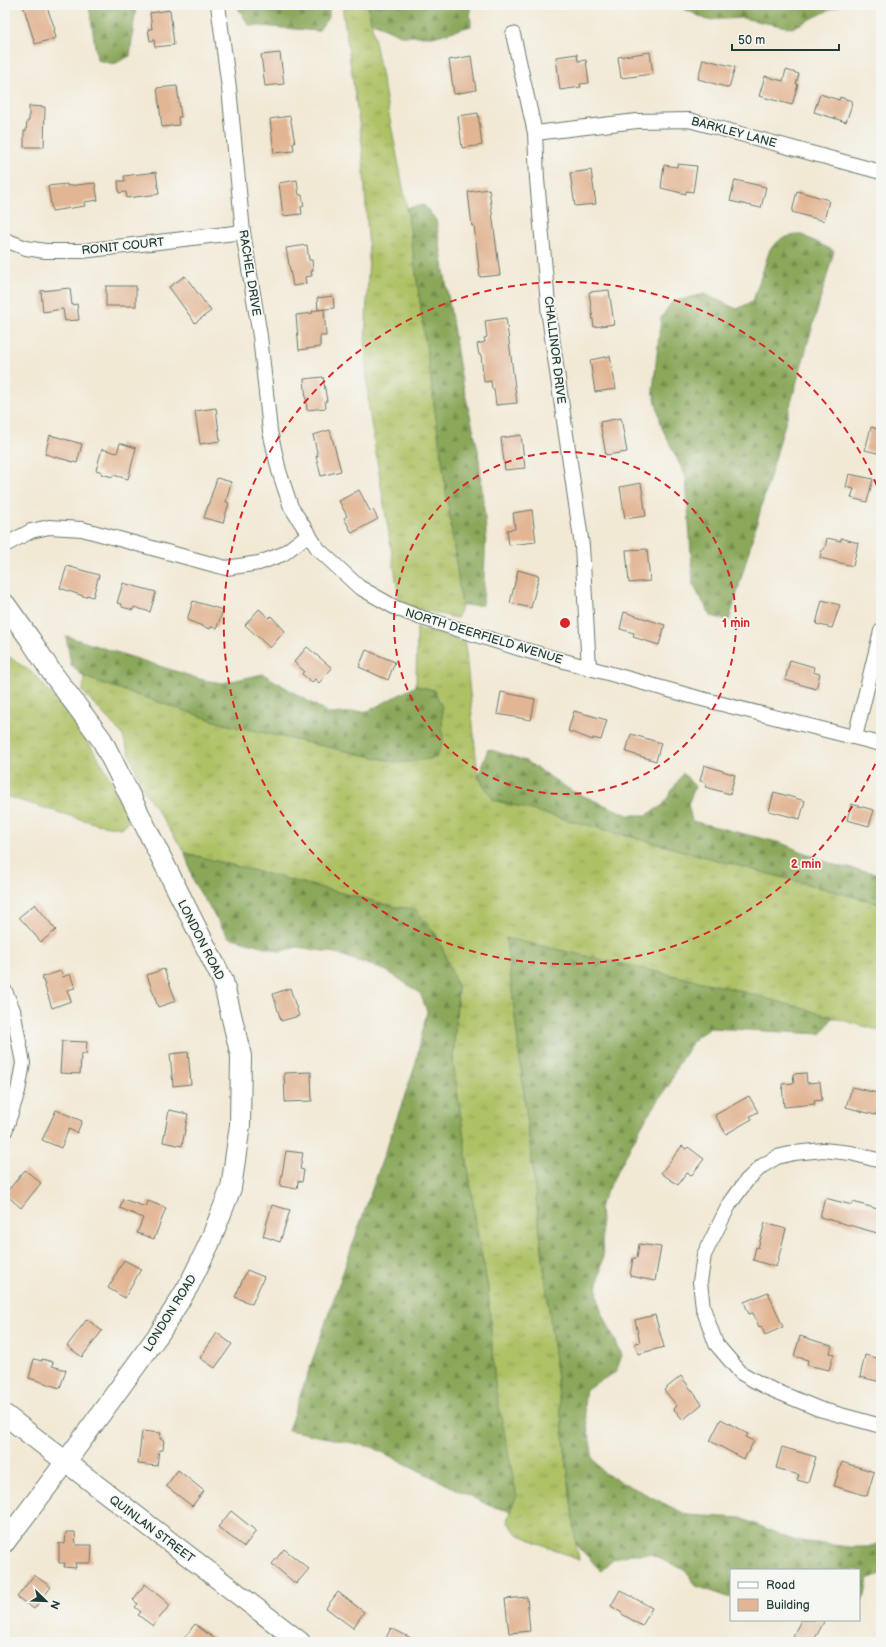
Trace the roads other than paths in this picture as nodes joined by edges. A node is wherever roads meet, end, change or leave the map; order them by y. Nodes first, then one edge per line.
1 (218, 5) edge
2 (513, 34) dead end
3 (535, 133) junction
4 (881, 172) edge
5 (243, 232) junction
6 (5, 240) edge
7 (309, 534) junction
8 (5, 545) edge
9 (5, 604) edge
10 (881, 631) edge
11 (588, 668) junction
12 (855, 736) junction
13 (881, 744) edge
14 (5, 990) edge
15 (5, 1131) edge
16 (881, 1161) edge
17 (5, 1415) edge
18 (881, 1426) edge
19 (65, 1463) junction
20 (5, 1542) edge
21 (300, 1642) edge

1 - 5 street, RACHEL DRIVE
2 - 3 street, CHALLINOR DRIVE
3 - 4 street, BARKLEY LANE
3 - 11 street, CHALLINOR DRIVE
5 - 6 street, RONIT COURT
5 - 7 street, RACHEL DRIVE
7 - 8 street
7 - 11 street, NORTH DEERFIELD AVENUE
9 - 19 street, LONDON ROAD
10 - 12 street
11 - 12 street, NORTH DEERFIELD AVENUE
12 - 13 street, NORTH DEERFIELD AVENUE
14 - 15 street
16 - 18 street
17 - 19 street, QUINLAN STREET
19 - 20 street, LONDON ROAD
19 - 21 street, QUINLAN STREET

